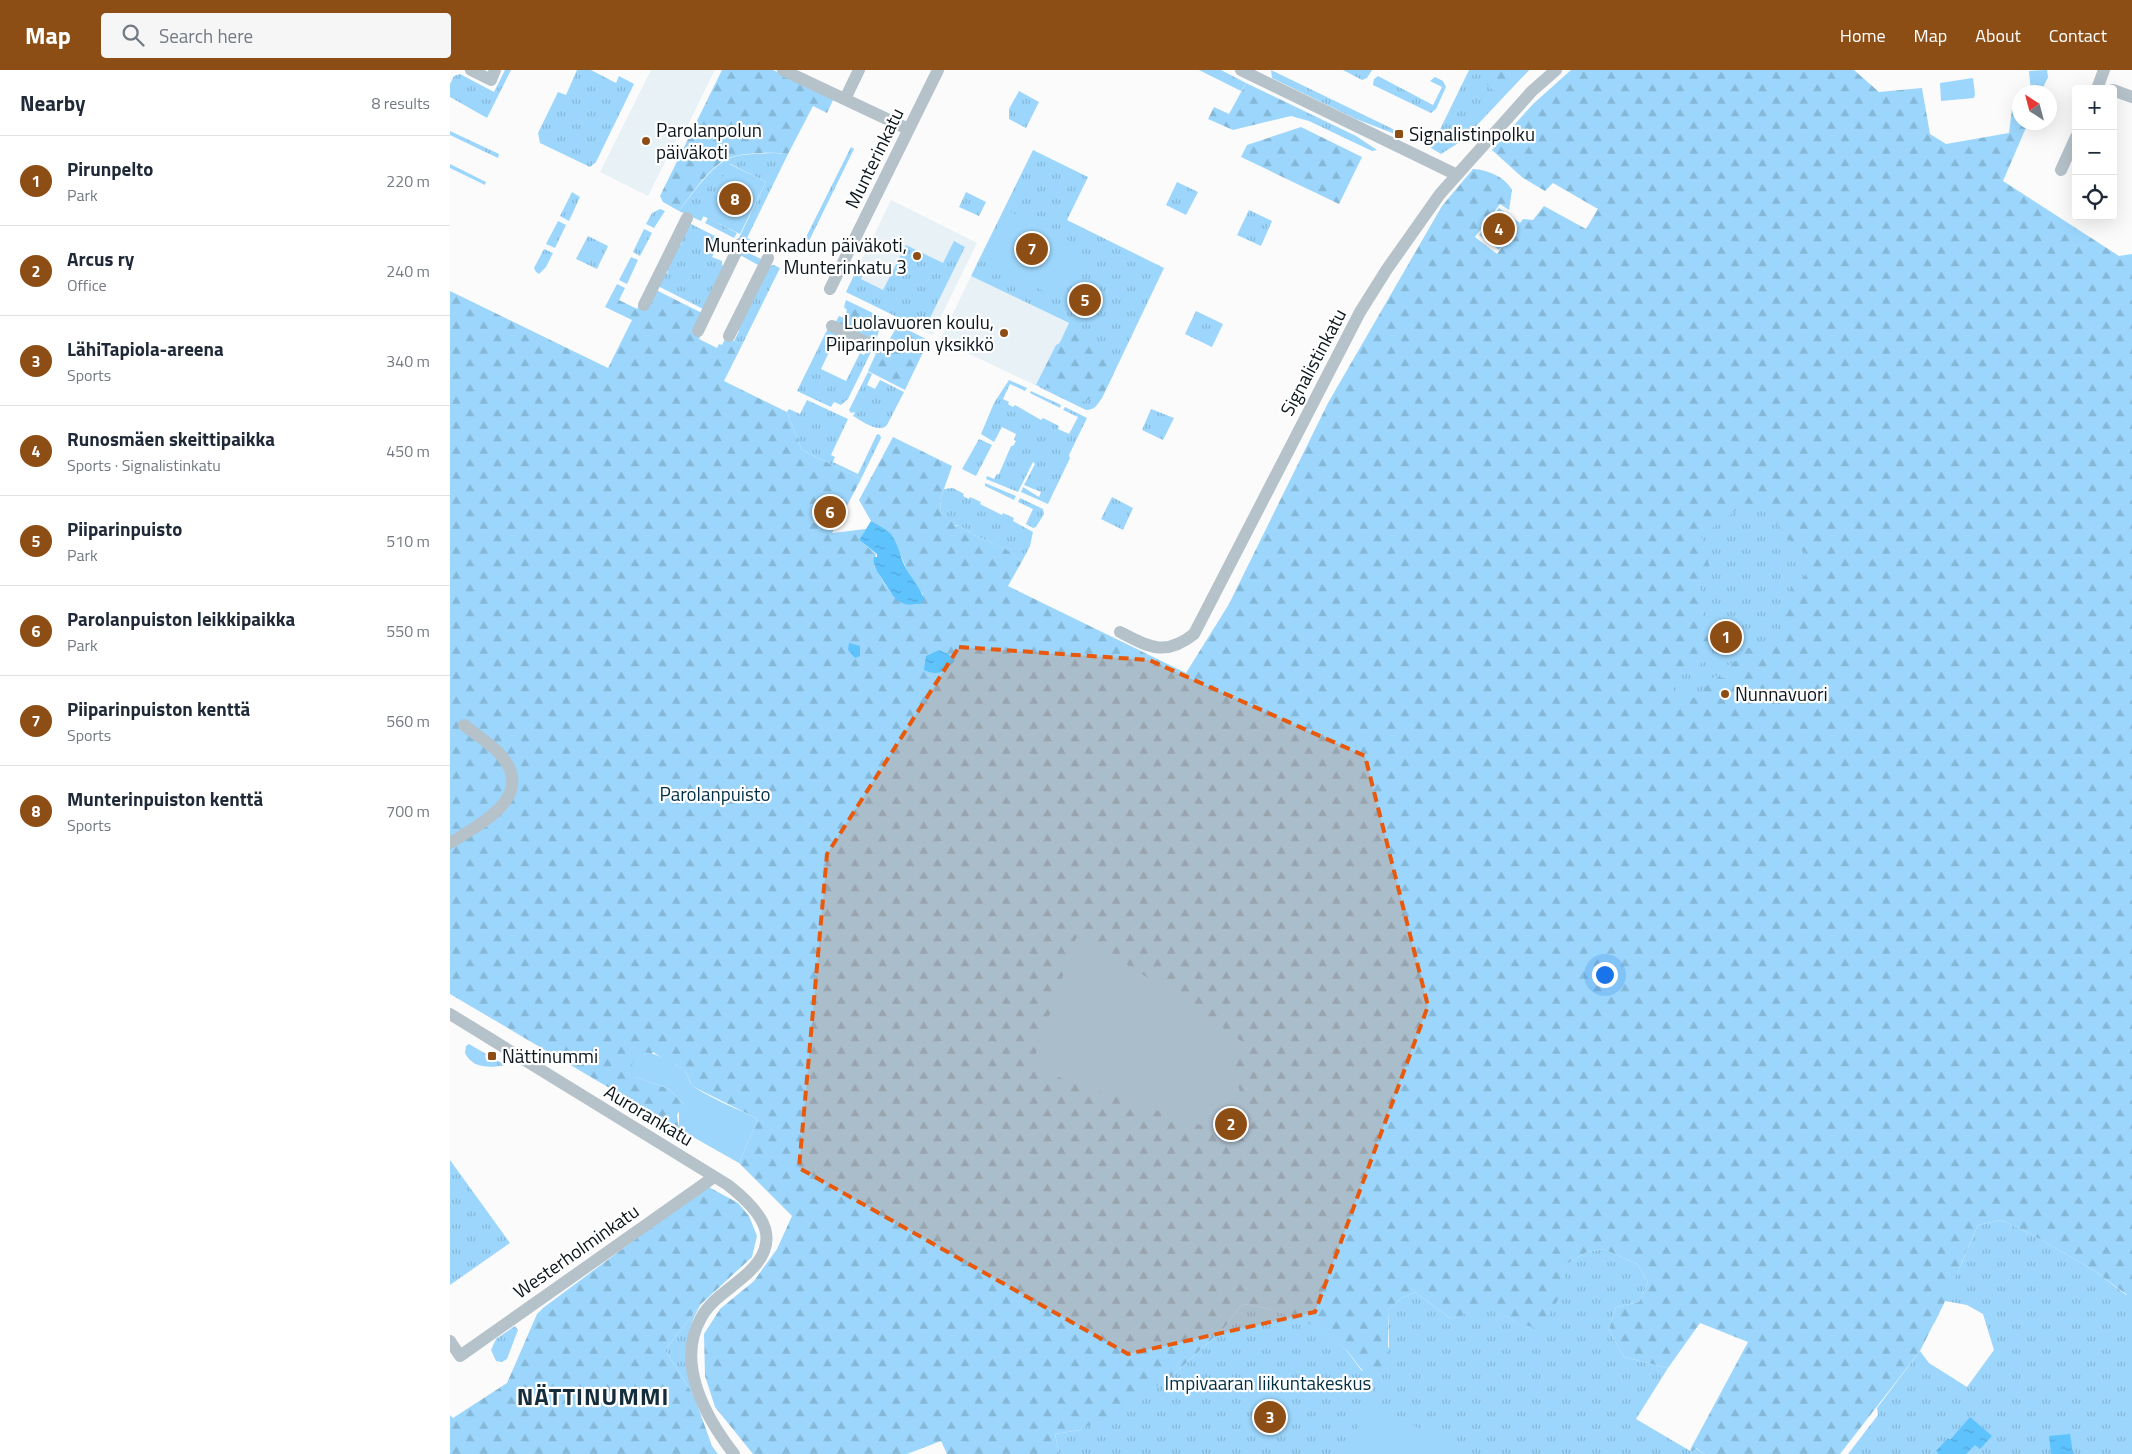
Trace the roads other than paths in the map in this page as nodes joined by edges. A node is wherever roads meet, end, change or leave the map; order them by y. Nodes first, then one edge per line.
1 (471, 70) edge
2 (496, 70) edge
3 (783, 70) edge
4 (859, 70) edge
5 (938, 70) edge
6 (1241, 70) edge
7 (1556, 70) edge
8 (2104, 70) edge
9 (2105, 85) edge
10 (2117, 92) edge
11 (2132, 97) edge
12 (845, 98) junction
13 (908, 129) junction
14 (2072, 146) edge
15 (2061, 170) dead end
16 (1457, 175) junction
17 (687, 218) dead end
18 (740, 244) dead end
19 (768, 258) dead end
20 (830, 289) dead end
21 (644, 306) dead end
22 (832, 326) dead end
23 (698, 331) dead end
24 (729, 336) dead end
25 (878, 348) dead end
26 (1120, 632) dead end
27 (464, 726) dead end
28 (450, 843) edge
29 (450, 1014) edge
30 (714, 1177) junction
31 (450, 1341) edge
32 (734, 1454) edge

1 - 2 street
3 - 12 street
4 - 12 street
5 - 13 street, Munterinkatu
6 - 16 street
7 - 16 street, Signalistinkatu
8 - 9 street
10 - 11 street
12 - 13 street
13 - 20 street, Munterinkatu
14 - 15 street
16 - 26 street, Signalistinkatu
17 - 21 street
18 - 23 street
19 - 24 street
22 - 25 street
27 - 28 street
29 - 30 street, Aurorankatu
30 - 31 street, Westerholminkatu
30 - 32 street, Aurorankatu

